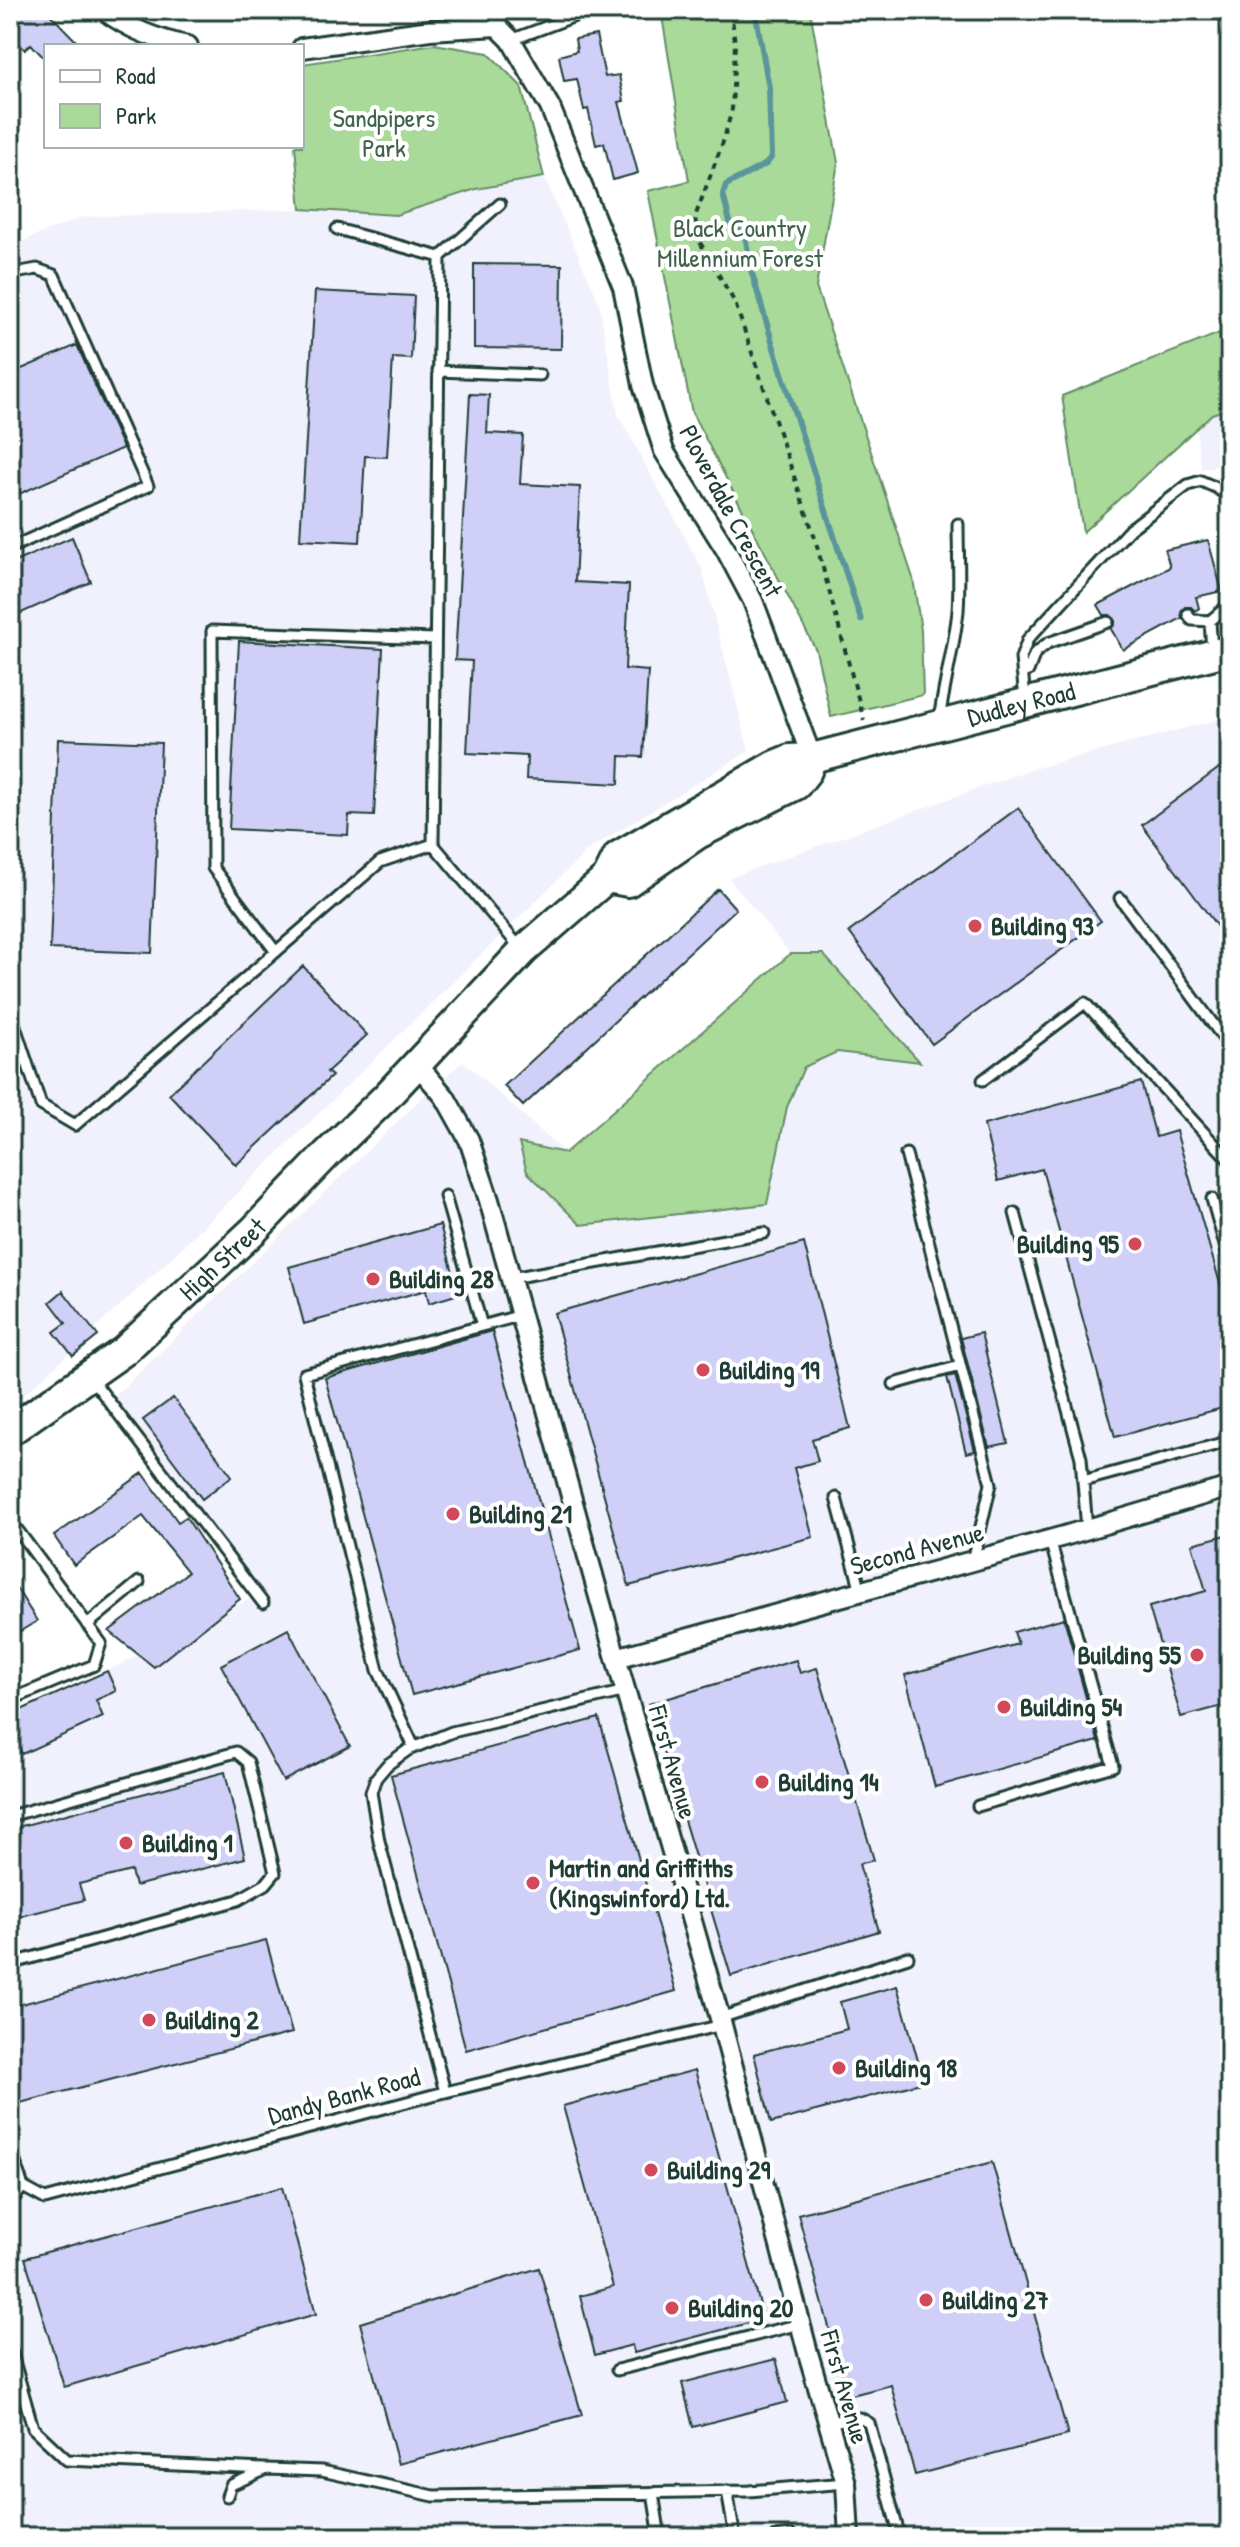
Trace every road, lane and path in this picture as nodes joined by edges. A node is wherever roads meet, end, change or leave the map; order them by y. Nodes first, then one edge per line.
1 (104, 10) edge
2 (591, 10) edge
3 (731, 10) edge
4 (496, 18) edge
5 (511, 40) junction
6 (178, 44) edge
7 (304, 48) edge
8 (500, 204) dead end
9 (337, 229) dead end
10 (440, 257) junction
11 (10, 274) edge
12 (438, 371) junction
13 (540, 375) dead end
14 (1228, 494) edge
15 (1230, 512) edge
16 (958, 524) dead end
17 (10, 548) edge
18 (1230, 604) edge
19 (1188, 614) dead end
20 (1210, 621) junction
21 (1108, 622) dead end
22 (435, 639) junction
23 (1221, 652) edge
24 (1022, 673) junction
25 (1025, 702) junction
26 (939, 724) junction
27 (869, 742) junction
28 (812, 758) junction
29 (433, 844) junction
30 (1120, 898) dead end
31 (523, 951) junction
32 (276, 952) junction
33 (10, 1011) edge
34 (1230, 1047) edge
35 (417, 1064) junction
36 (983, 1080) dead end
37 (906, 1154) dead end
38 (1230, 1161) edge
39 (445, 1196) dead end
40 (1212, 1199) dead end
41 (1015, 1213) dead end
42 (764, 1233) dead end
43 (1230, 1263) edge
44 (511, 1278) junction
45 (522, 1315) junction
46 (482, 1326) junction
47 (960, 1366) junction
48 (89, 1375) junction
49 (894, 1384) dead end
50 (10, 1431) edge
51 (1230, 1441) edge
52 (1083, 1481) junction
53 (1230, 1487) edge
54 (836, 1498) dead end
55 (10, 1520) edge
56 (1087, 1529) junction
57 (1050, 1540) junction
58 (973, 1561) junction
59 (139, 1582) dead end
60 (861, 1591) junction
61 (263, 1603) dead end
62 (87, 1625) junction
63 (616, 1658) junction
64 (626, 1691) junction
65 (10, 1700) edge
66 (414, 1747) junction
67 (978, 1806) dead end
68 (10, 1816) edge
69 (908, 1957) dead end
70 (10, 1964) edge
71 (721, 2022) junction
72 (445, 2092) junction
73 (10, 2146) edge
74 (23, 2187) junction
75 (10, 2203) edge
76 (800, 2324) junction
77 (10, 2347) edge
78 (617, 2370) dead end
79 (828, 2422) junction
80 (267, 2469) junction
81 (846, 2483) junction
82 (727, 2491) junction
83 (653, 2493) junction
84 (227, 2496) dead end
85 (898, 2530) dead end
86 (791, 2535) dead end
87 (660, 2537) edge
88 (735, 2537) edge
89 (776, 2537) edge
90 (849, 2537) edge

1 - 6 street
2 - 5 lane
3 - 27 path
4 - 5 street, Ploverdale Crescent
4 - 7 street, Ploverdale Crescent
5 - 28 street, Ploverdale Crescent
8 - 10 lane
9 - 10 lane
10 - 12 lane
11 - 17 lane
12 - 13 lane
12 - 22 lane
14 - 15 lane
14 - 24 lane
16 - 26 lane
18 - 20 lane
19 - 20 lane
20 - 23 lane
21 - 24 lane
22 - 29 lane
22 - 32 lane
23 - 25 main road, Dudley Road
24 - 25 lane
25 - 26 main road, Dudley Road
26 - 27 main road, Dudley Road
27 - 28 main road, Dudley Road
28 - 31 main road, Dudley Road
29 - 31 lane
29 - 32 lane
30 - 34 lane
31 - 35 main road, Dudley Road
32 - 33 lane
35 - 44 street, First Avenue
35 - 48 main road, High Street
36 - 38 lane
37 - 47 lane
39 - 46 lane
40 - 43 lane
41 - 52 lane
42 - 44 lane
44 - 45 street, First Avenue
45 - 46 lane
45 - 63 street, First Avenue
46 - 66 lane
47 - 49 lane
47 - 58 lane
48 - 50 main road, High Street
48 - 61 lane
51 - 52 lane
52 - 56 lane
53 - 56 street, Second Avenue
54 - 60 lane
55 - 62 lane
56 - 57 street, Second Avenue
57 - 58 street, Second Avenue
57 - 67 lane
58 - 60 street, Second Avenue
59 - 62 lane
60 - 63 street, Second Avenue
62 - 65 lane
63 - 64 street, First Avenue
64 - 66 lane
64 - 71 street, First Avenue
66 - 72 lane
68 - 70 lane
69 - 71 lane, Dandy Bank Road
71 - 72 lane, Dandy Bank Road
71 - 76 street, First Avenue
72 - 74 lane, Dandy Bank Road
73 - 74 lane
74 - 75 lane
76 - 78 lane
76 - 79 street, First Avenue
77 - 80 lane
79 - 81 street, First Avenue
79 - 85 lane
80 - 83 lane
80 - 84 lane
81 - 82 lane
81 - 90 street, First Avenue
82 - 83 lane
82 - 88 lane
83 - 87 lane
86 - 89 lane

